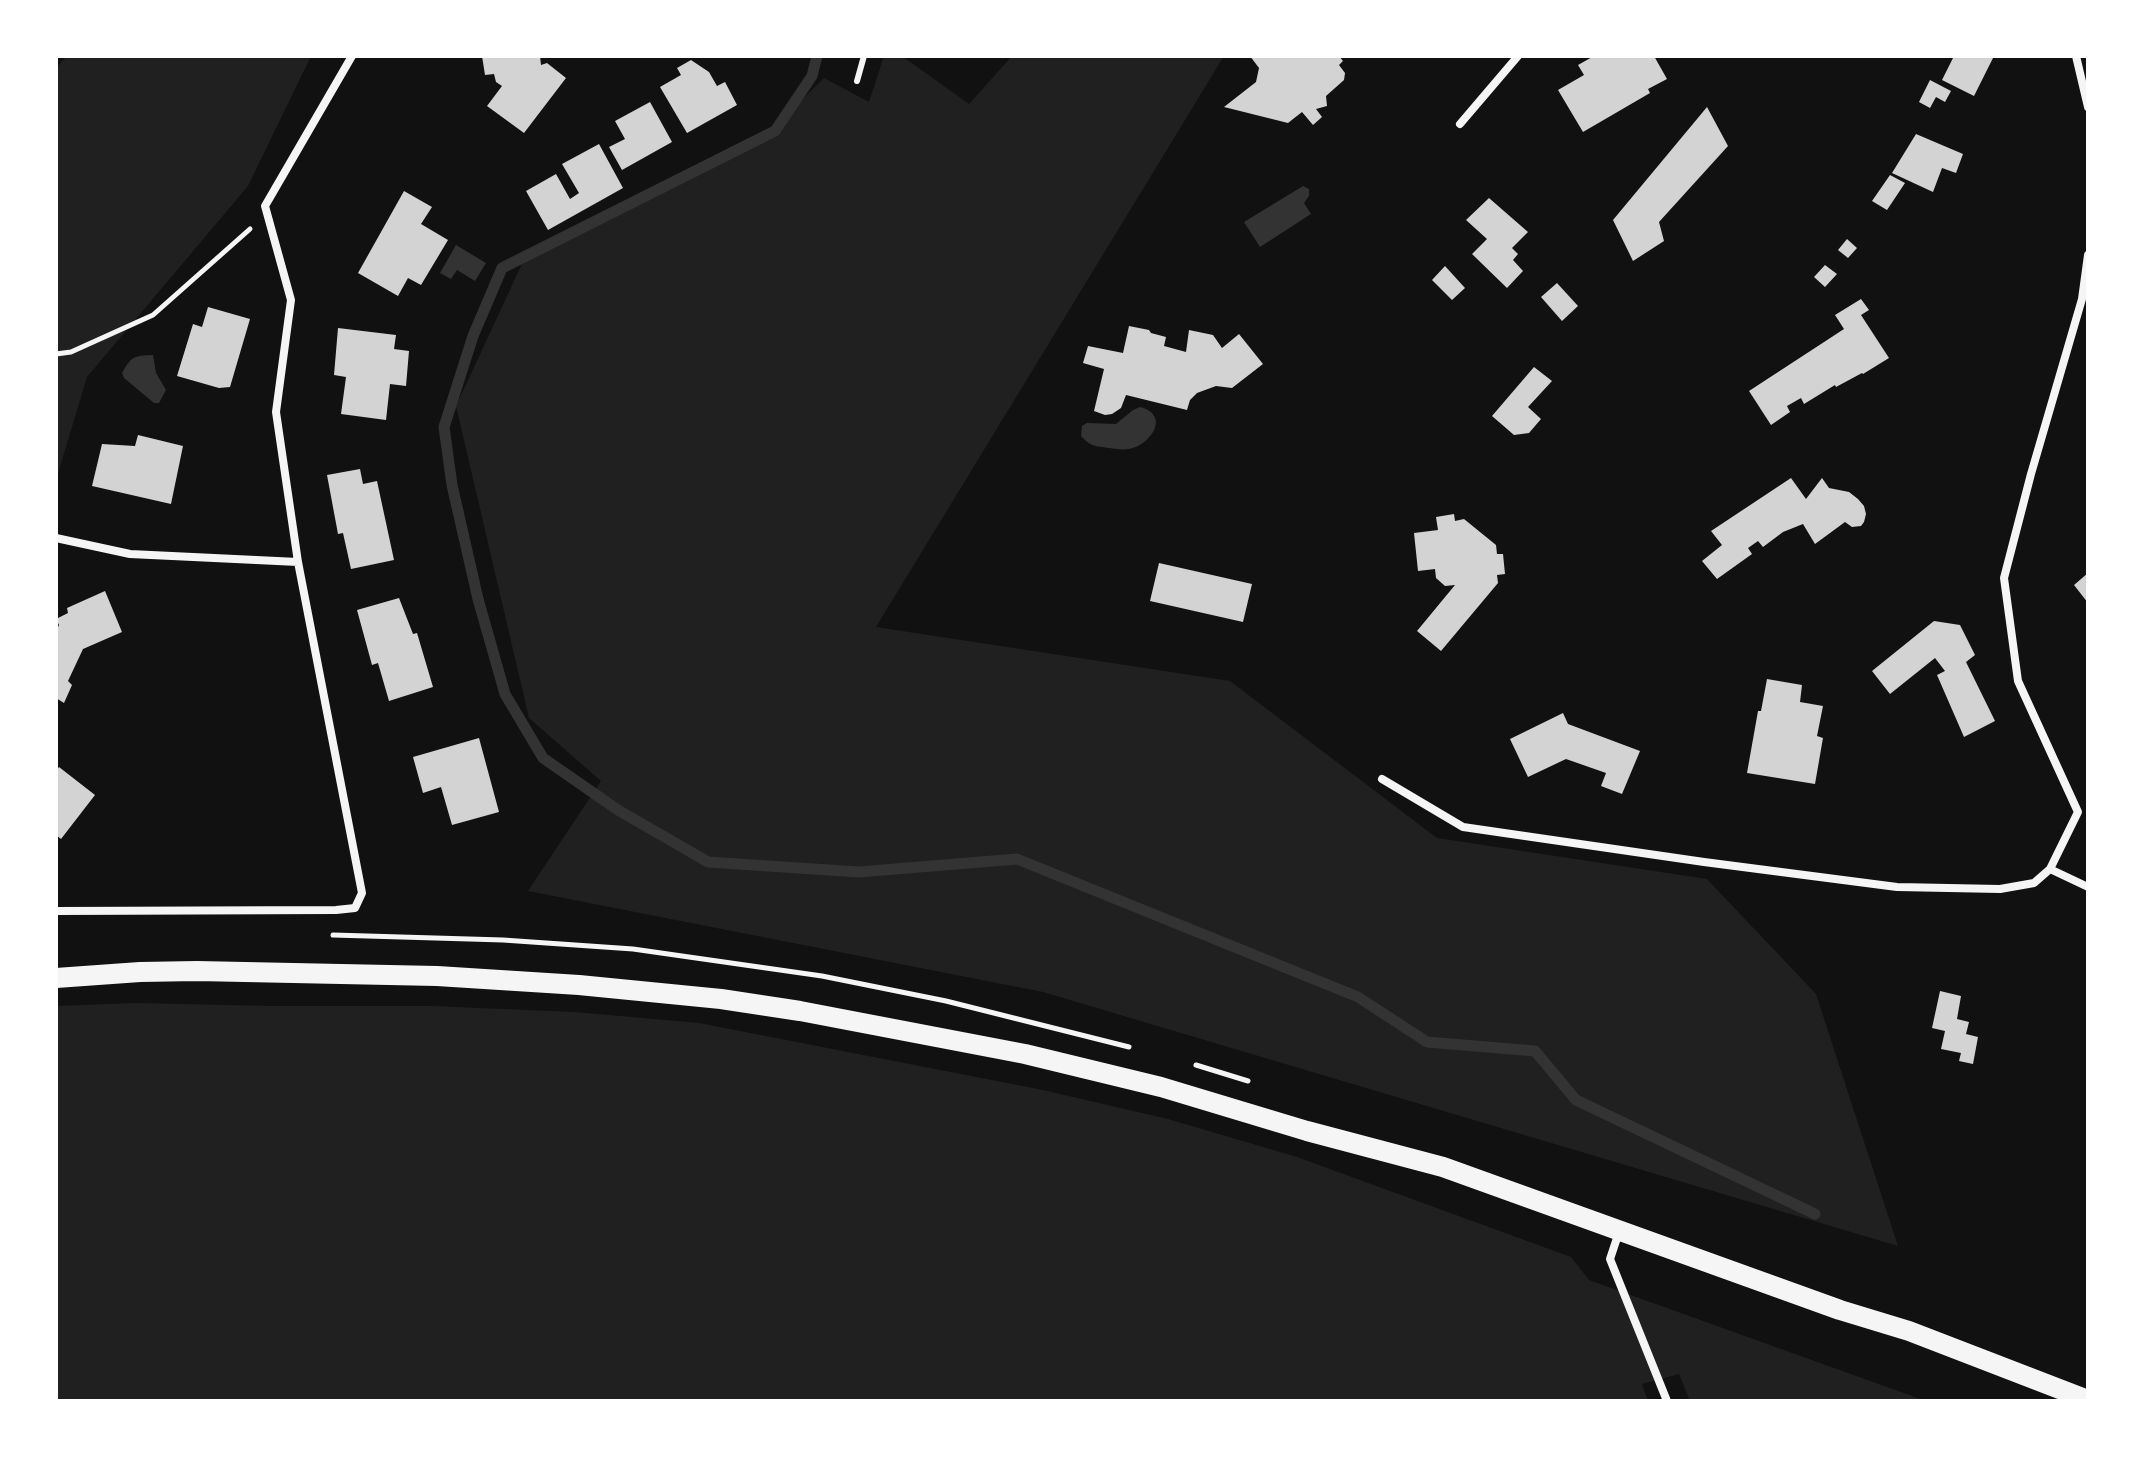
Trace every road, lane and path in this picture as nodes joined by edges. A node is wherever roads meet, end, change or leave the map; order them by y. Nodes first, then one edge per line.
1 (352, 56) edge
2 (864, 56) edge
3 (1518, 56) edge
4 (2076, 56) edge
5 (857, 81) dead end
6 (2088, 107) edge
7 (1460, 124) dead end
8 (267, 214) junction
9 (2088, 255) edge
10 (56, 354) edge
11 (56, 538) edge
12 (298, 562) junction
13 (1382, 779) dead end
14 (2050, 869) junction
15 (2088, 887) edge
16 (56, 911) edge
17 (56, 978) edge
18 (1619, 1231) junction
19 (2088, 1400) edge
20 (1667, 1401) edge

1 - 8 street
2 - 5 lane
3 - 7 street
4 - 6 street
8 - 10 path
8 - 12 street
9 - 14 street
11 - 12 street
12 - 16 street
13 - 14 street
14 - 15 street
17 - 18 main road
18 - 19 main road
18 - 20 street

